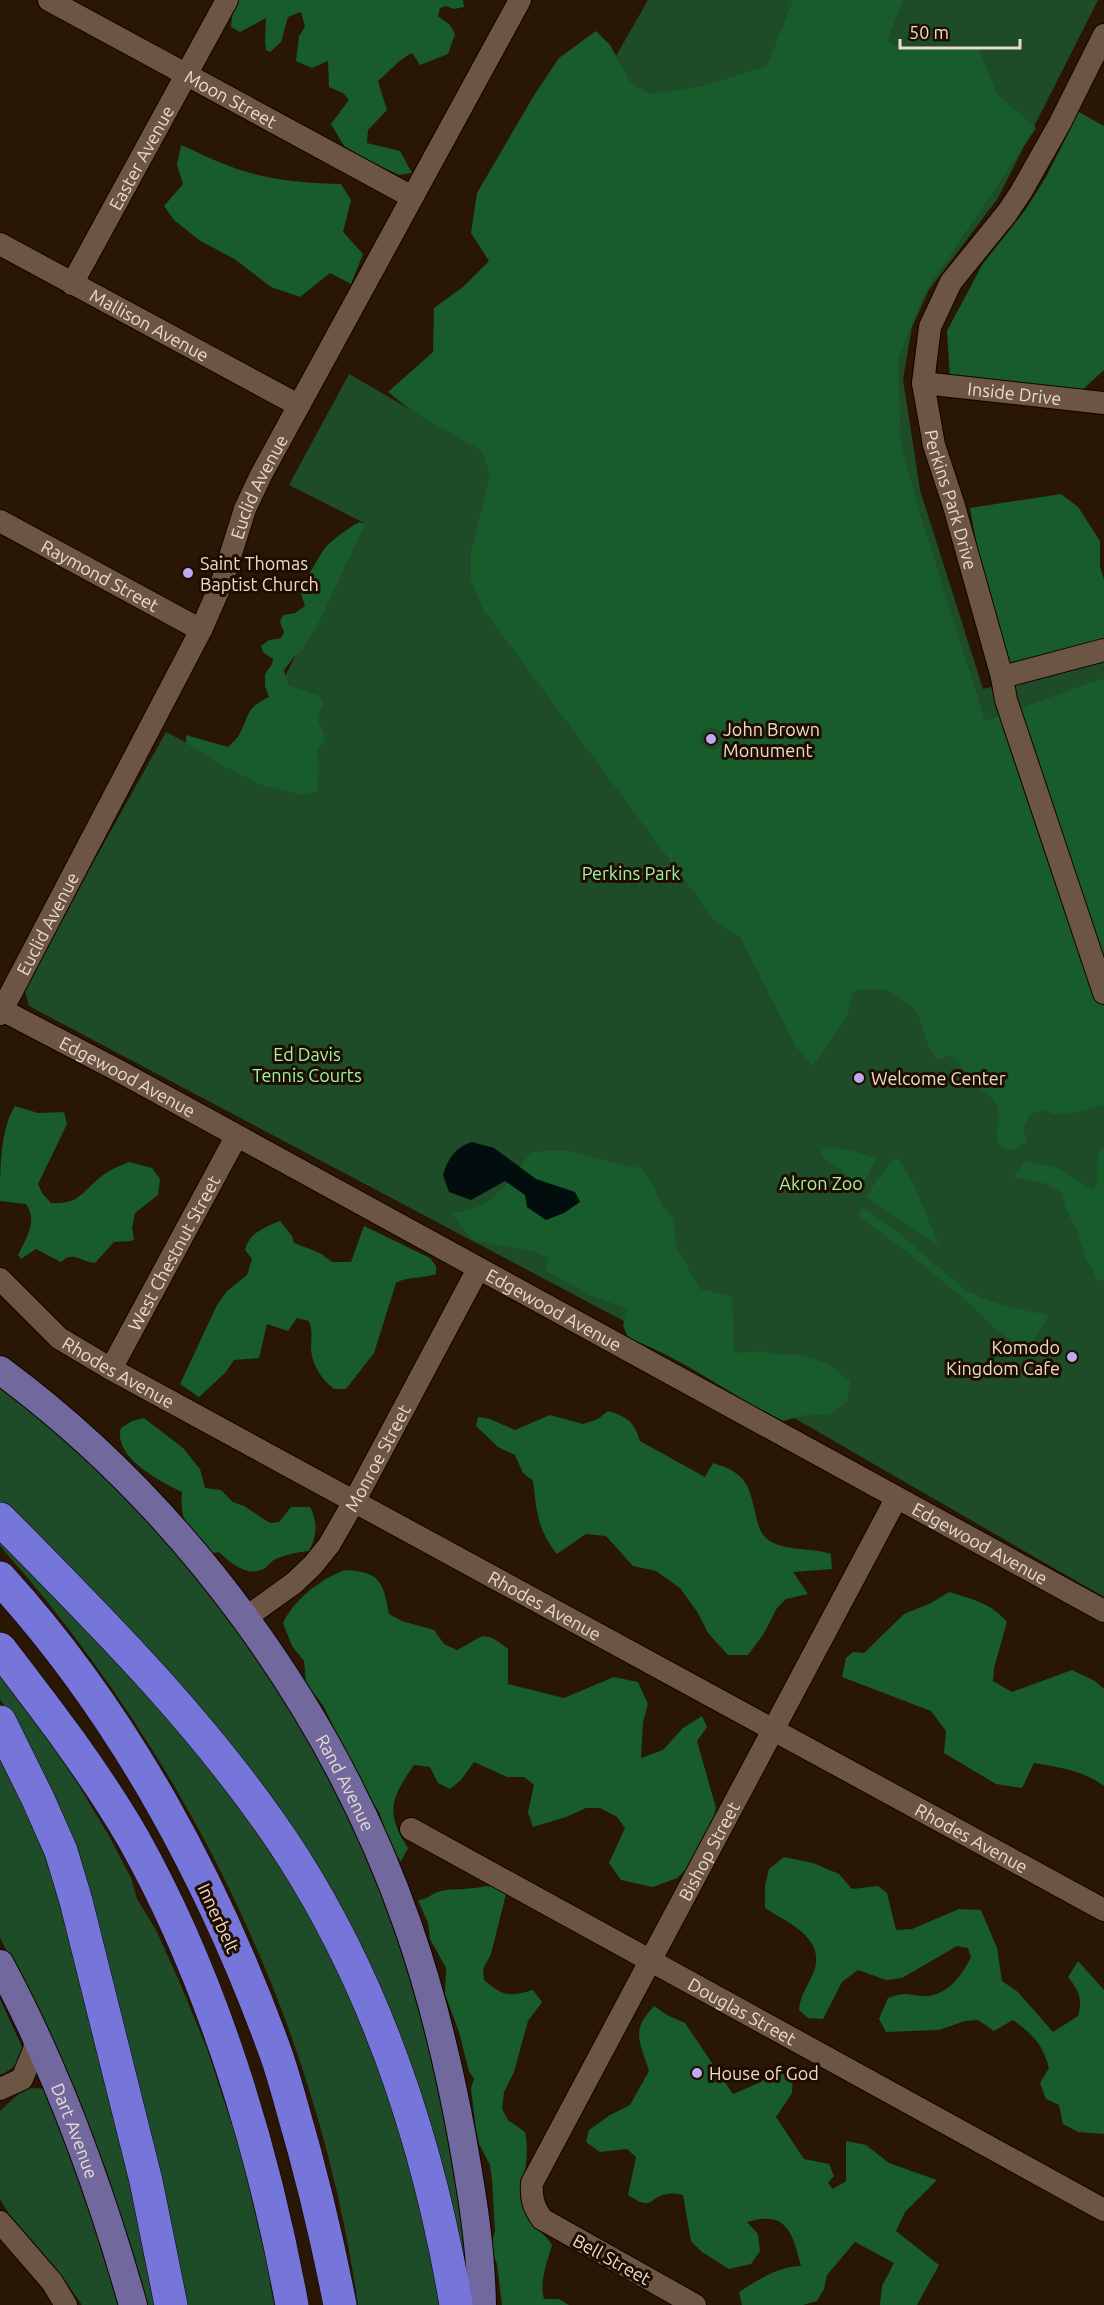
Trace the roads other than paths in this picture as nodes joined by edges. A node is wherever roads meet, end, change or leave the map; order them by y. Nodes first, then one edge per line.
1 (49, 0) edge
2 (227, 0) edge
3 (519, 0) edge
4 (1104, 35) edge
5 (186, 75) junction
6 (412, 196) junction
7 (0, 244) edge
8 (72, 284) junction
9 (923, 383) junction
10 (1104, 403) edge
11 (298, 405) junction
12 (0, 521) edge
13 (201, 630) junction
14 (1104, 650) edge
15 (1002, 677) junction
16 (1104, 993) edge
17 (1, 1012) edge
18 (236, 1137) junction
19 (478, 1269) junction
20 (0, 1279) edge
21 (111, 1369) junction
22 (0, 1370) edge
23 (896, 1499) junction
24 (355, 1500) junction
25 (0, 1520) edge
26 (0, 1578) edge
27 (1104, 1611) edge
28 (244, 1619) junction
29 (0, 1649) edge
30 (0, 1722) edge
31 (775, 1729) junction
32 (411, 1829) dead end
33 (1104, 1910) edge
34 (650, 1961) junction
35 (0, 1964) edge
36 (36, 2034) junction
37 (8, 2088) edge
38 (61, 2094) junction
39 (534, 2207) joint
40 (1104, 2210) edge
41 (0, 2223) edge
42 (66, 2305) edge
43 (134, 2305) edge
44 (171, 2305) edge
45 (292, 2305) edge
46 (340, 2305) edge
47 (456, 2305) edge
48 (482, 2305) edge
49 (695, 2305) edge

1 - 5 street, Moon Street
2 - 5 street, Easter Avenue
3 - 6 street, Euclid Avenue
4 - 9 street, Perkins Park Drive
5 - 6 street, Moon Street
5 - 8 street, Easter Avenue
6 - 11 street, Euclid Avenue
7 - 8 street, Mallison Avenue
8 - 11 street, Mallison Avenue
9 - 10 street, Inside Drive
9 - 15 street, Perkins Park Drive
11 - 13 street, Euclid Avenue
12 - 13 street, Raymond Street
13 - 17 street, Euclid Avenue
14 - 15 street
15 - 16 street, Perkins Park Drive
17 - 18 street, Edgewood Avenue
18 - 19 street, Edgewood Avenue
18 - 21 street, West Chestnut Street
19 - 23 street, Edgewood Avenue
19 - 24 street, Monroe Street
20 - 21 street, Rhodes Avenue
21 - 24 street, Rhodes Avenue
22 - 28 main road, Rand Avenue
23 - 27 street, Edgewood Avenue
23 - 31 street, Bishop Street
24 - 28 street, Monroe Street
24 - 31 street, Rhodes Avenue
25 - 47 highway
26 - 46 highway, Innerbelt
28 - 48 main road, Rand Avenue
29 - 45 highway
30 - 44 highway
31 - 33 street, Rhodes Avenue
31 - 34 street, Bishop Street
32 - 34 street, Douglas Street
34 - 39 street, Bishop Street
34 - 40 street, Douglas Street
35 - 36 main road, Dart Avenue
36 - 37 street
36 - 38 main road, Dart Avenue
37 - 38 street
38 - 43 main road, Dart Avenue
39 - 49 street, Bell Street
41 - 42 street

